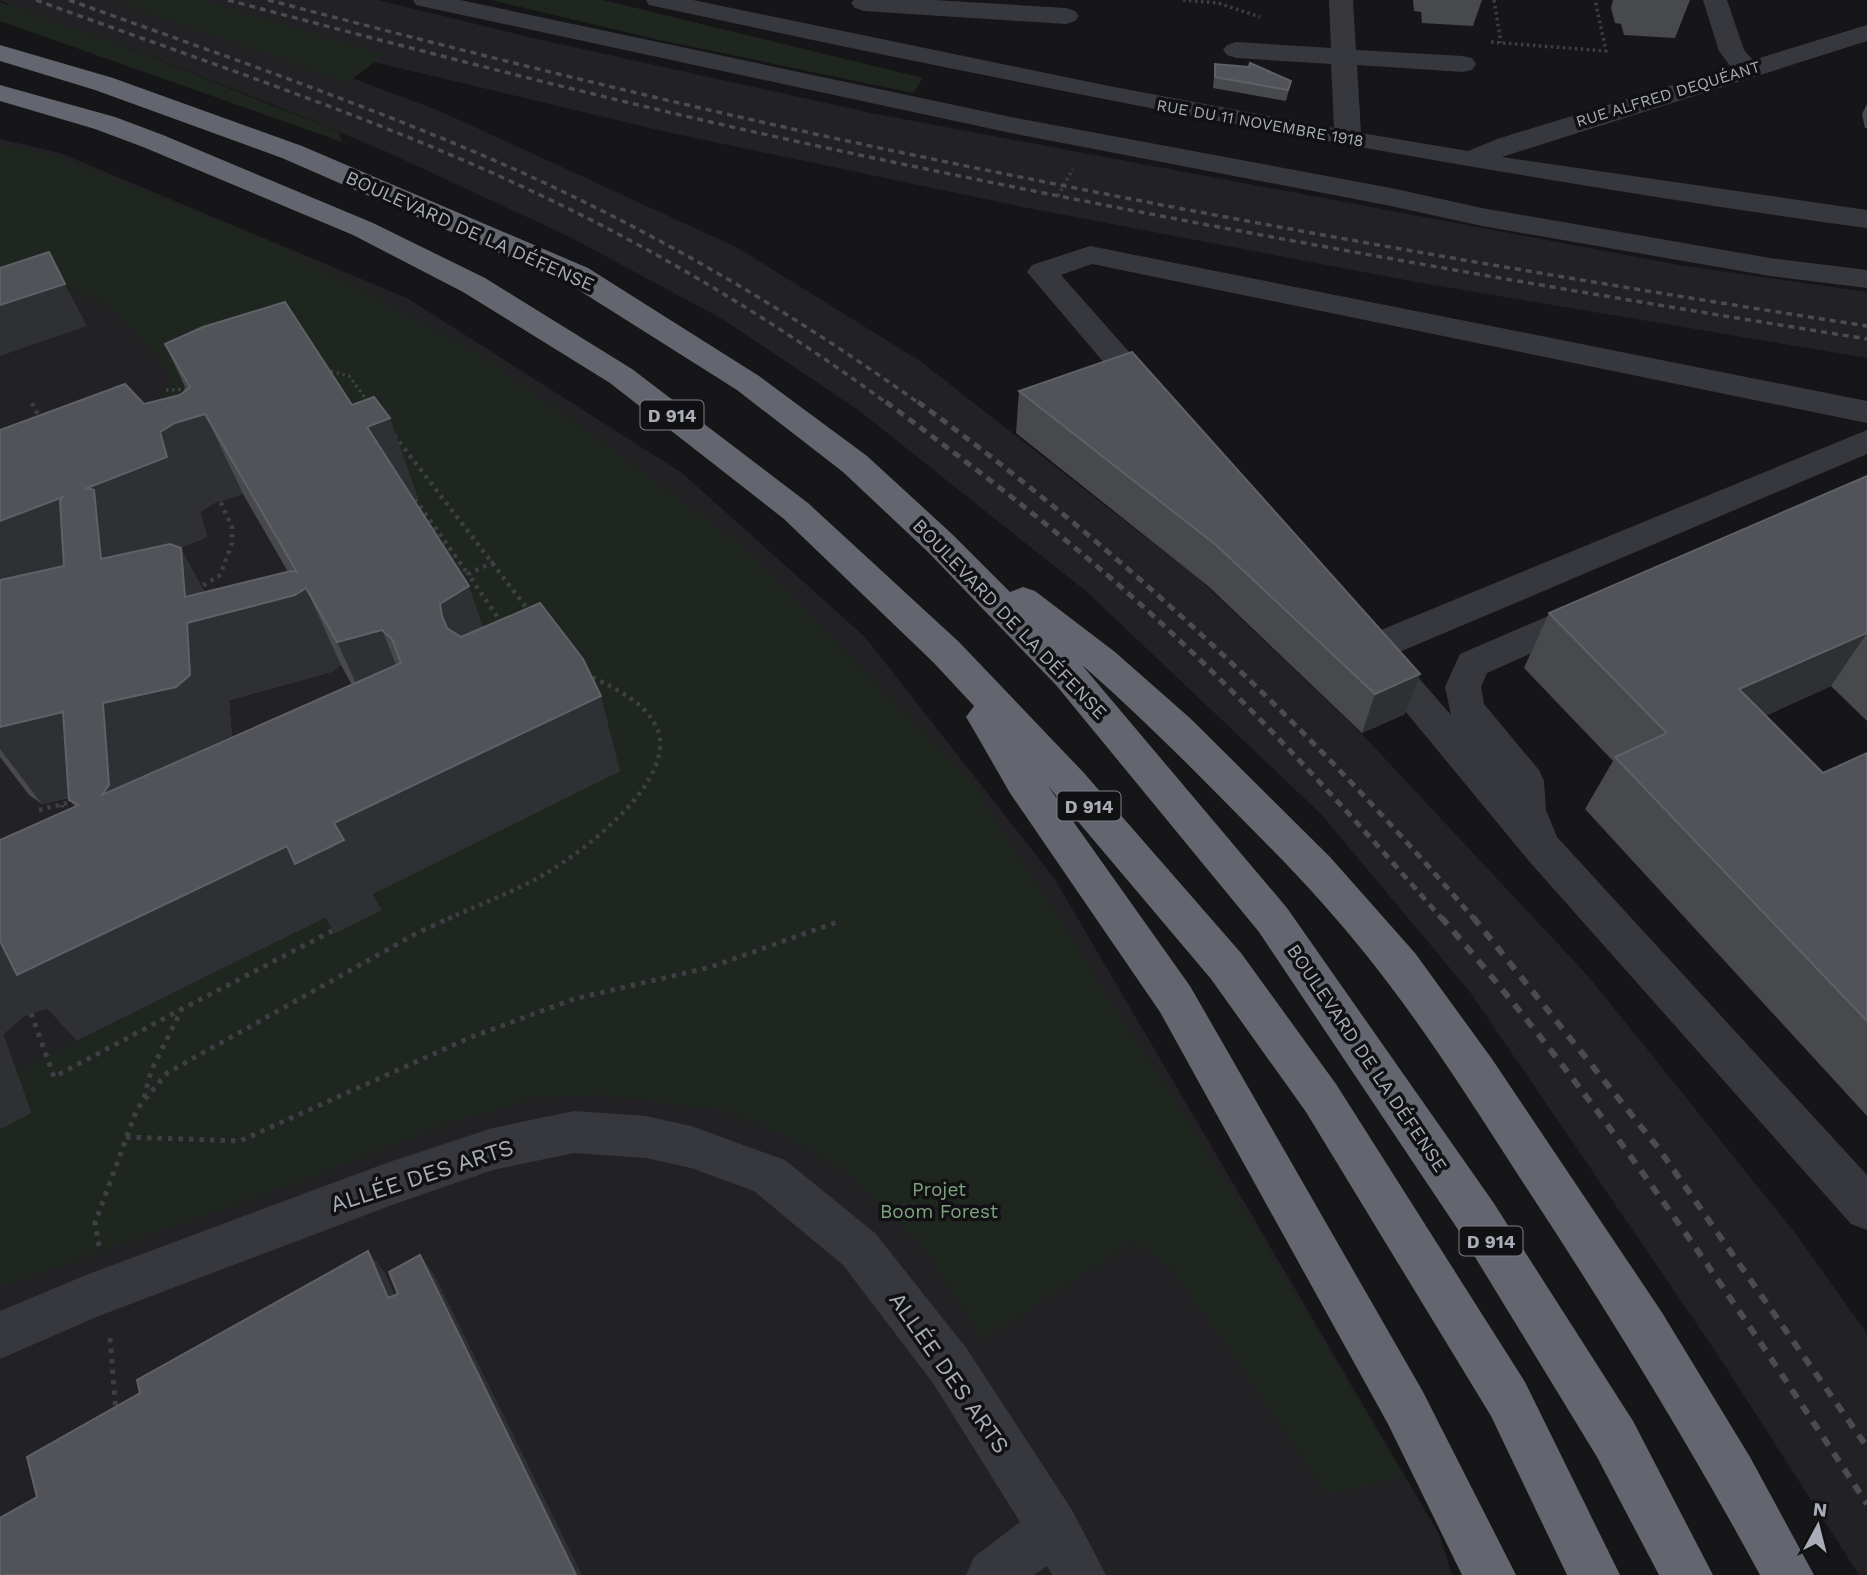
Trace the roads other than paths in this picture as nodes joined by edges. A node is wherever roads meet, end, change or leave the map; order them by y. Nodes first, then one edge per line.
1 (425, 0) edge
2 (658, 0) edge
3 (1341, 0) edge
4 (1715, 0) edge
5 (864, 3) dead end
6 (962, 5) edge
7 (1066, 16) dead end
8 (0, 33) edge
9 (1867, 33) edge
10 (1236, 50) dead end
11 (0, 53) edge
12 (1345, 57) junction
13 (950, 62) junction
14 (1463, 64) dead end
15 (1747, 69) junction
16 (0, 93) edge
17 (0, 116) edge
18 (1348, 139) junction
19 (1470, 160) junction
20 (1867, 219) edge
21 (363, 229) junction
22 (577, 275) junction
23 (1867, 279) edge
24 (1867, 412) edge
25 (1170, 418) edge
26 (1867, 441) edge
27 (940, 543) junction
28 (1520, 642) junction
29 (946, 652) junction
30 (1542, 848) junction
31 (1867, 1208) edge
32 (0, 1335) edge
33 (1054, 1528) junction
34 (992, 1575) edge
35 (1080, 1575) edge
36 (1490, 1575) edge
37 (1594, 1575) edge
38 (1687, 1575) edge
39 (1788, 1575) edge

1 - 23 street
2 - 13 street, RUE DU 11 NOVEMBRE 1918
3 - 12 street
4 - 15 street
5 - 6 street
6 - 7 street
6 - 13 street
8 - 22 highway
9 - 15 street, RUE ALFRED DEQUÉANT
10 - 12 street
11 - 22 highway, BOULEVARD DE LA DÉFENSE / D 914
12 - 14 street
12 - 18 street
13 - 18 street, RUE DU 11 NOVEMBRE 1918
15 - 19 street, RUE ALFRED DEQUÉANT
16 - 21 highway, D 914
17 - 21 highway
18 - 19 street, RUE DU 11 NOVEMBRE 1918
19 - 20 street, RUE DU 11 NOVEMBRE 1918
21 - 29 highway, D 914
22 - 27 highway, BOULEVARD DE LA DÉFENSE / D 914
24 - 25 street
26 - 30 street
27 - 38 highway, BOULEVARD DE LA DÉFENSE / D 914
27 - 39 highway
28 - 28 street
28 - 30 street
29 - 36 highway
29 - 37 highway, D 914
30 - 31 street
32 - 33 street, ALLÉE DES ARTS
33 - 34 street
33 - 35 street, ALLÉE DES ARTS

